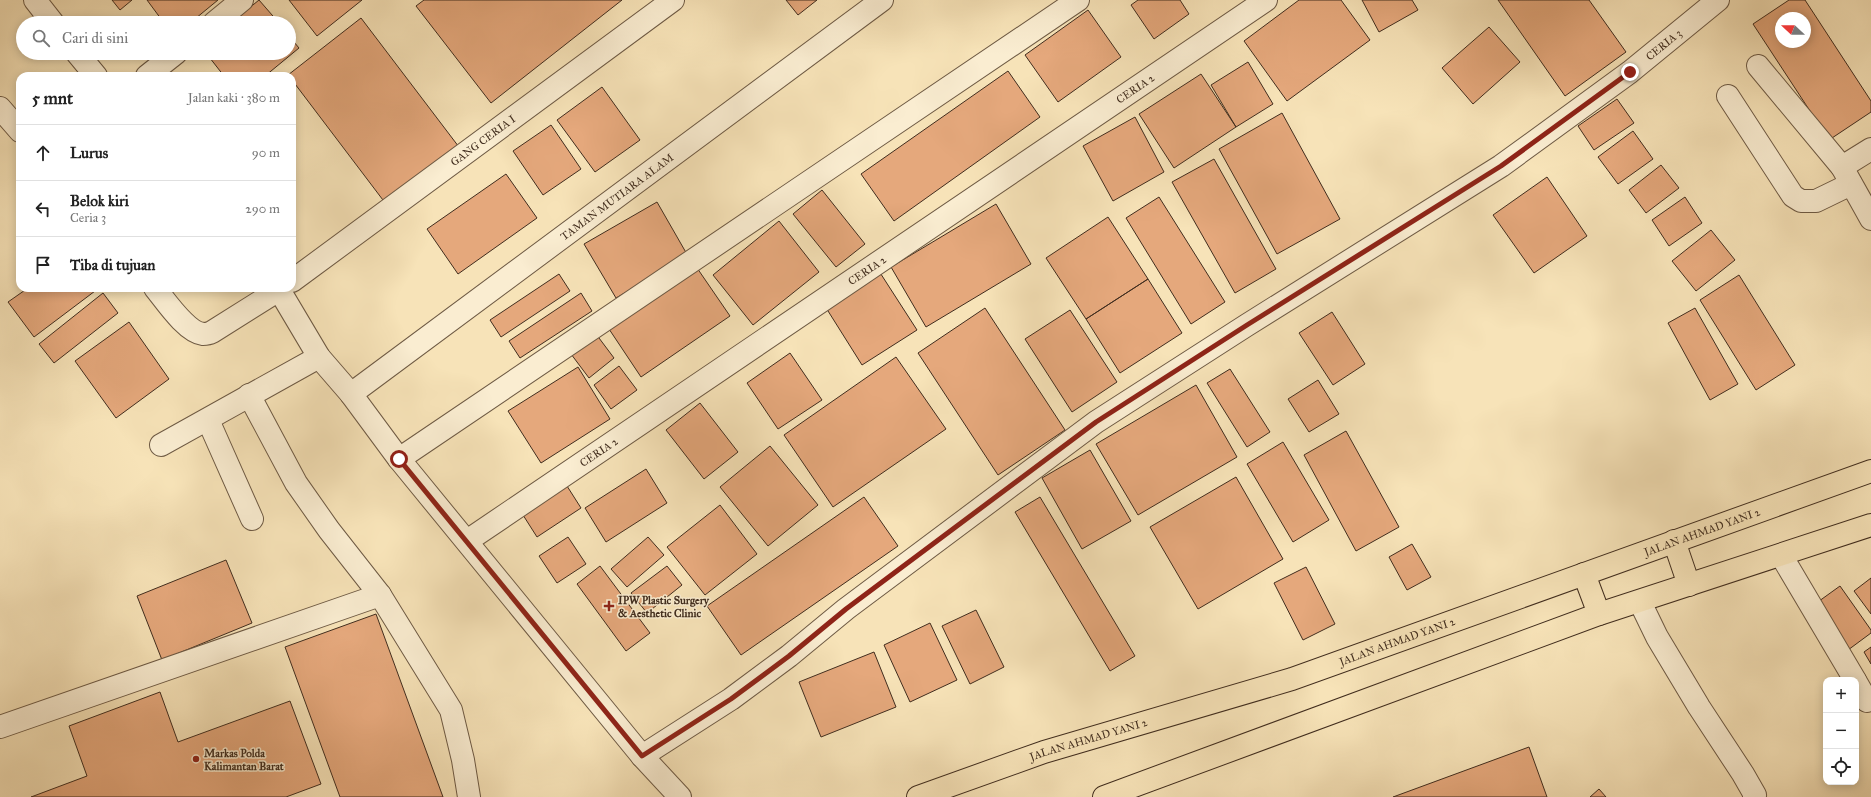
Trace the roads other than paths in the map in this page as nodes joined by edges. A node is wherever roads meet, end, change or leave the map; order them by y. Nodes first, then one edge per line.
1 (35, 0) edge
2 (242, 0) edge
3 (673, 0) edge
4 (882, 0) edge
5 (1078, 0) edge
6 (1266, 0) edge
7 (1718, 0) edge
8 (48, 16) edge
9 (223, 16) edge
10 (83, 60) edge
11 (167, 60) edge
12 (1758, 66) dead end
13 (93, 72) edge
14 (152, 72) edge
15 (1728, 96) dead end
16 (0, 108) edge
17 (16, 126) edge
18 (1871, 148) edge
19 (1846, 176) junction
20 (1871, 219) edge
21 (296, 277) edge
22 (158, 292) edge
23 (275, 292) edge
24 (286, 292) edge
25 (319, 357) junction
26 (351, 394) junction
27 (249, 396) junction
28 (208, 420) junction
29 (160, 445) dead end
30 (399, 459) junction
31 (1871, 471) edge
32 (252, 519) dead end
33 (1871, 525) edge
34 (467, 541) junction
35 (1674, 541) junction
36 (1781, 555) junction
37 (1584, 574) junction
38 (1690, 585) junction
39 (380, 595) junction
40 (1640, 602) junction
41 (1599, 614) junction
42 (1854, 677) edge
43 (1859, 686) edge
44 (1868, 701) dead end
45 (0, 727) edge
46 (642, 756) junction
47 (469, 797) edge
48 (680, 797) edge
49 (918, 797) edge
50 (1104, 797) edge
51 (1754, 797) edge

1 - 8 street
2 - 9 street
3 - 21 street, GANG CERIA I
4 - 26 street, TAMAN MUTIARA ALAM
5 - 30 street
6 - 34 street, CERIA 2
7 - 46 street, CERIA 3
10 - 13 street
11 - 14 street
12 - 19 street
15 - 19 street
16 - 17 street
18 - 19 street
19 - 20 street
22 - 23 street, GANG CERIA I
24 - 25 street
25 - 26 street
25 - 27 street
26 - 30 street
27 - 28 street
27 - 39 street
28 - 29 street
28 - 32 street
30 - 34 street
31 - 35 highway, JALAN AHMAD YANI 2
33 - 36 highway
34 - 46 street
35 - 37 highway, JALAN AHMAD YANI 2
35 - 38 highway
36 - 38 highway
36 - 42 street
37 - 41 highway
37 - 49 highway, JALAN AHMAD YANI 2
38 - 40 highway
39 - 45 street
39 - 47 street
40 - 41 highway
40 - 51 street
41 - 50 highway
43 - 44 street
46 - 48 street

